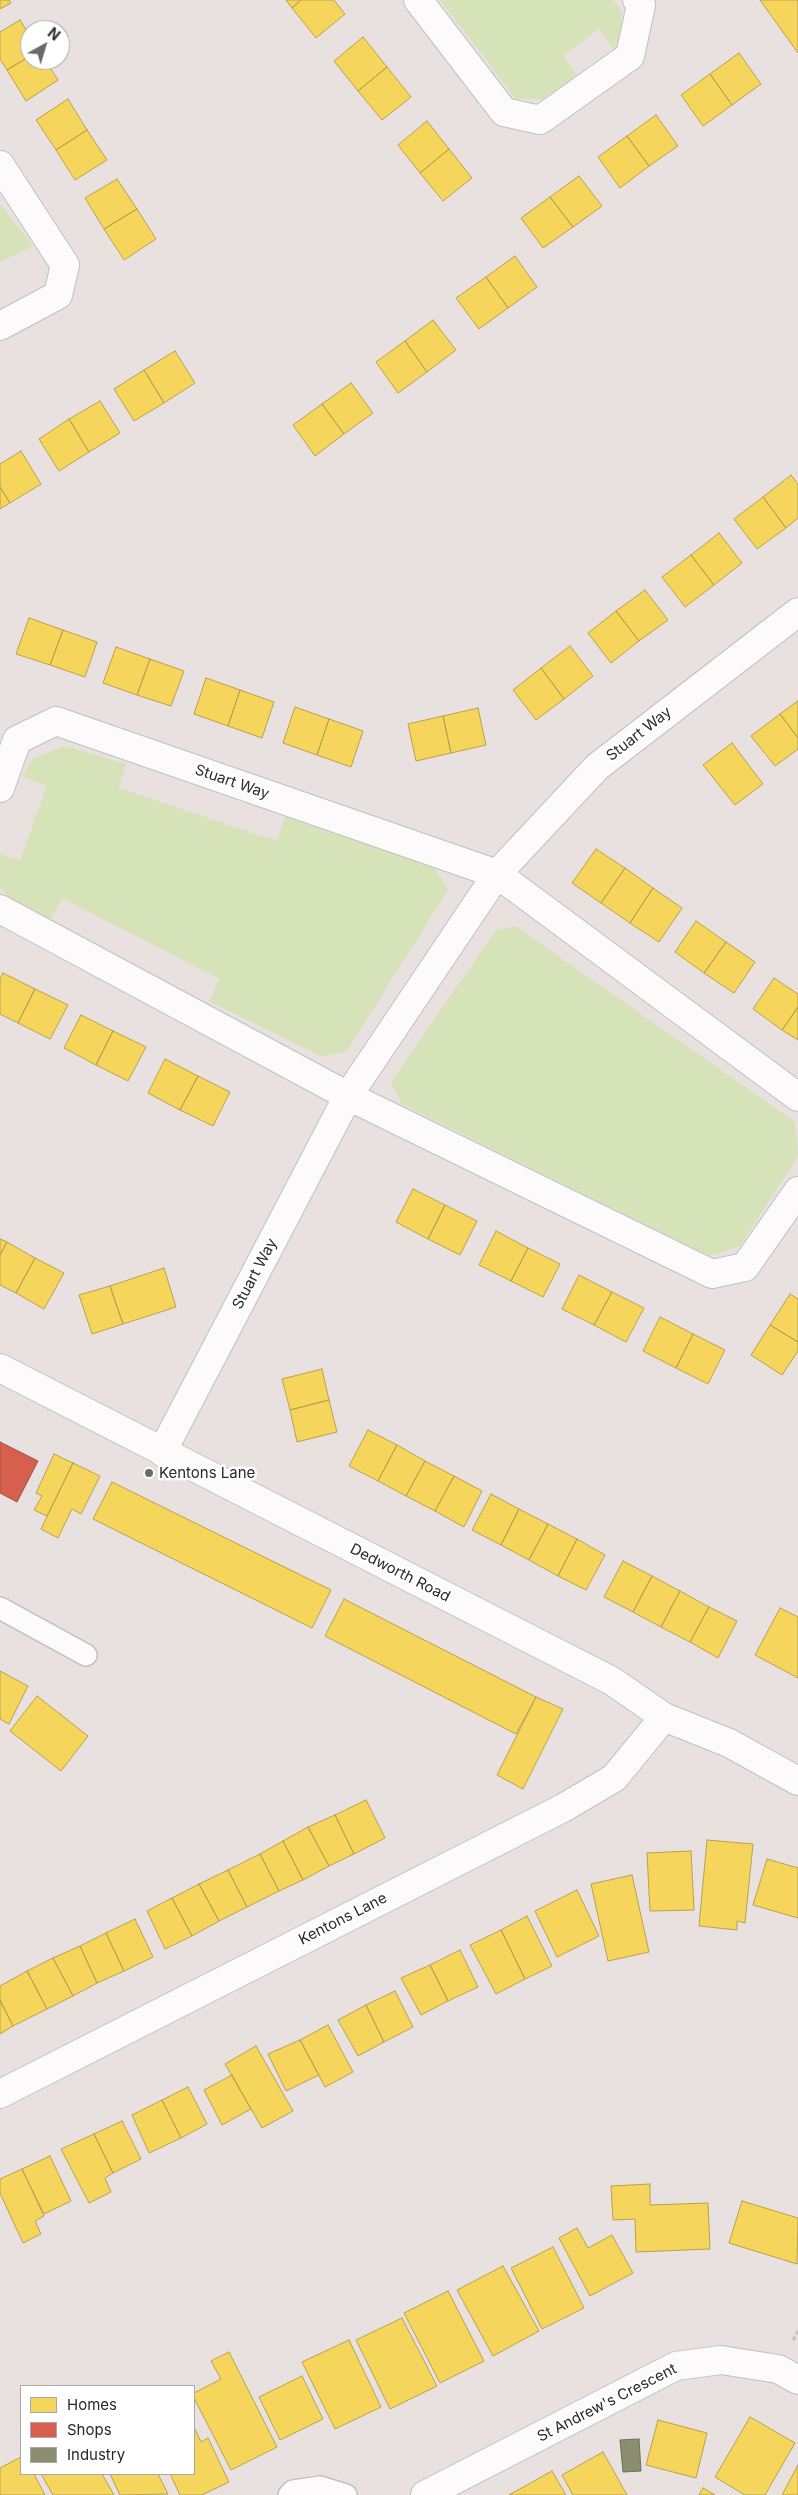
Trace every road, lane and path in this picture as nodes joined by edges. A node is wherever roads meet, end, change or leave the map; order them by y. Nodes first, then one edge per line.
1 (418, 0) edge
2 (637, 0) edge
3 (0, 165) edge
4 (0, 326) edge
5 (798, 612) edge
6 (0, 788) edge
7 (497, 874) junction
8 (0, 909) edge
9 (348, 1096) junction
10 (798, 1097) edge
11 (798, 1191) edge
12 (0, 1368) edge
13 (162, 1452) junction
14 (0, 1608) edge
15 (86, 1655) dead end
16 (664, 1717) junction
17 (798, 1781) edge
18 (0, 2094) edge
19 (798, 2380) edge
20 (289, 2495) edge
21 (346, 2495) edge
22 (425, 2495) edge

1 - 2 street
3 - 4 street
5 - 7 street, Stuart Way
6 - 7 street, Stuart Way
7 - 9 street, Stuart Way
7 - 10 street
8 - 9 street
9 - 11 street
9 - 13 street, Stuart Way
12 - 13 street, Dedworth Road
13 - 16 street, Dedworth Road
14 - 15 lane
16 - 17 street, Dedworth Road
16 - 18 street, Kentons Lane
19 - 22 street, St Andrew's Crescent
20 - 21 lane

